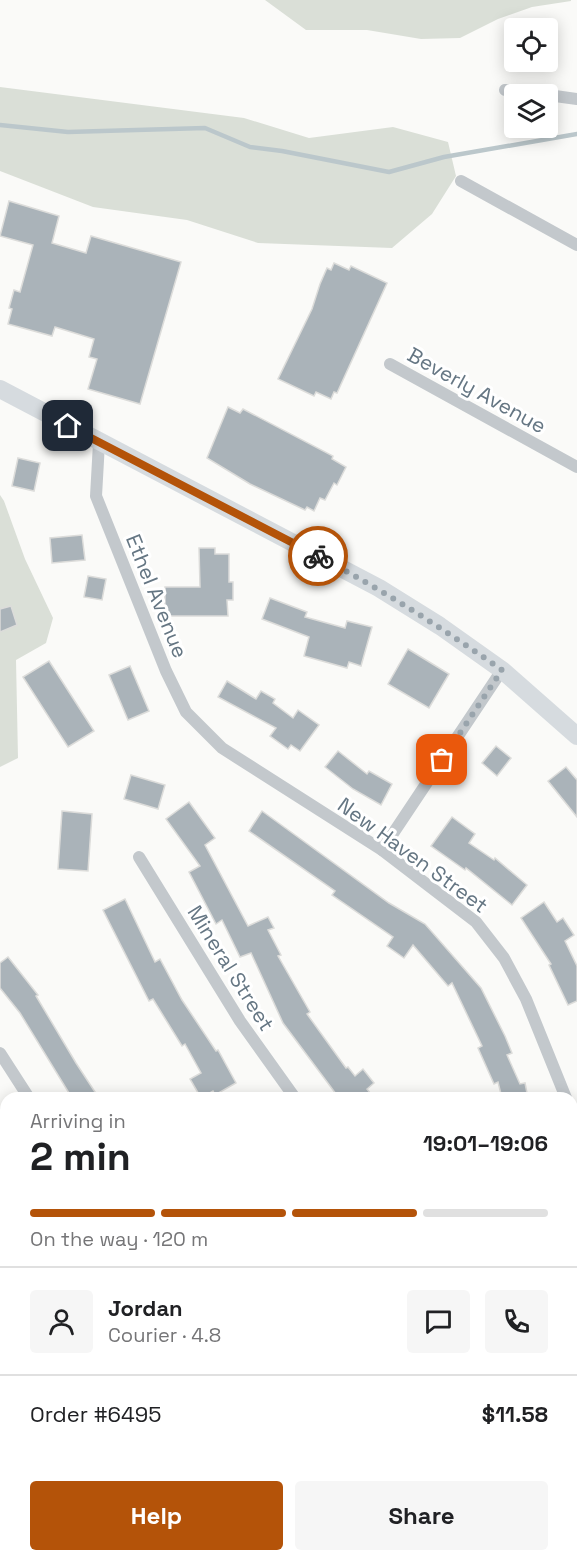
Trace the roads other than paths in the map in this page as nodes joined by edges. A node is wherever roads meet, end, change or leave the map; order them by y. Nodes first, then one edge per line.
1 (558, 97) edge
2 (577, 99) edge
3 (462, 181) dead end
4 (577, 245) edge
5 (390, 364) dead end
6 (0, 389) edge
7 (99, 443) junction
8 (577, 467) edge
9 (502, 670) junction
10 (577, 736) edge
11 (222, 748) joint
12 (382, 850) junction
13 (139, 857) dead end
14 (0, 1053) edge
15 (25, 1092) edge
16 (290, 1092) edge
17 (564, 1092) edge

1 - 2 street
3 - 4 street
5 - 8 street, Beverly Avenue
6 - 7 main road
7 - 9 main road
7 - 11 street, Ethel Avenue
9 - 10 main road
9 - 12 street
11 - 12 street, New Haven Street
12 - 17 street, New Haven Street
13 - 16 street, Mineral Street
14 - 15 street

